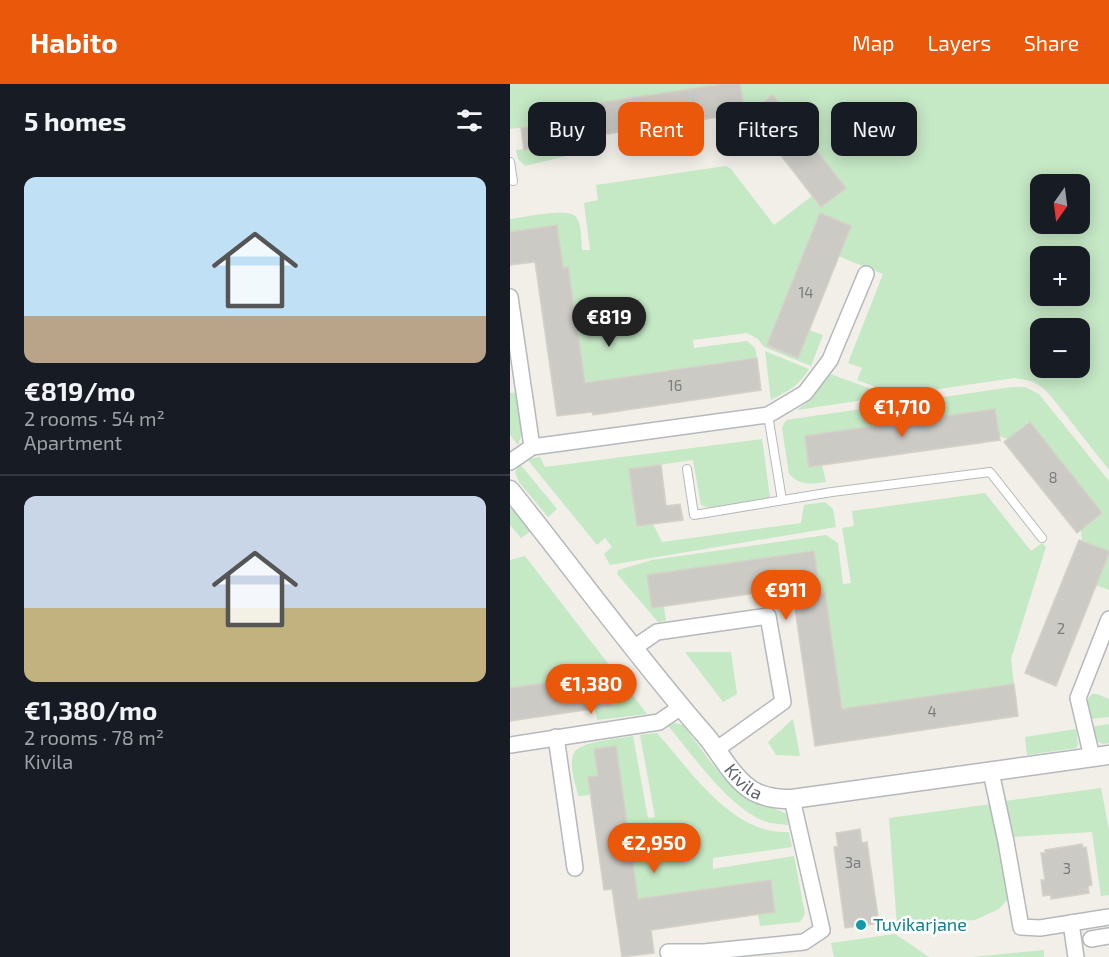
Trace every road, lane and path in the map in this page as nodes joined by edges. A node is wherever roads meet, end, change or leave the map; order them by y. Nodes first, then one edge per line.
1 (510, 162) edge
2 (513, 181) dead end
3 (866, 274) dead end
4 (510, 297) edge
5 (768, 415) junction
6 (532, 447) junction
7 (510, 462) edge
8 (687, 469) dead end
9 (511, 494) edge
10 (782, 500) junction
11 (1042, 538) dead end
12 (1109, 619) edge
13 (635, 647) junction
14 (681, 707) junction
15 (556, 736) junction
16 (510, 745) edge
17 (717, 749) junction
18 (1100, 756) edge
19 (991, 772) junction
20 (792, 799) junction
21 (575, 868) dead end
22 (1109, 917) edge
23 (1071, 923) junction
24 (1109, 936) edge
25 (1091, 939) dead end
26 (668, 952) dead end
27 (1076, 957) edge

1 - 2 lane
3 - 5 street
4 - 6 street
5 - 6 street
5 - 10 lane
6 - 7 street
8 - 10 lane
9 - 13 street, Kivila
10 - 11 lane
12 - 18 street
13 - 14 street, Kivila
13 - 17 street
14 - 15 street
14 - 17 street, Kivila
15 - 16 street
15 - 21 street
17 - 20 street, Kivila
18 - 19 street, Kivila
19 - 20 street, Kivila
19 - 23 street
20 - 26 street
22 - 23 street
23 - 27 street
24 - 25 street

